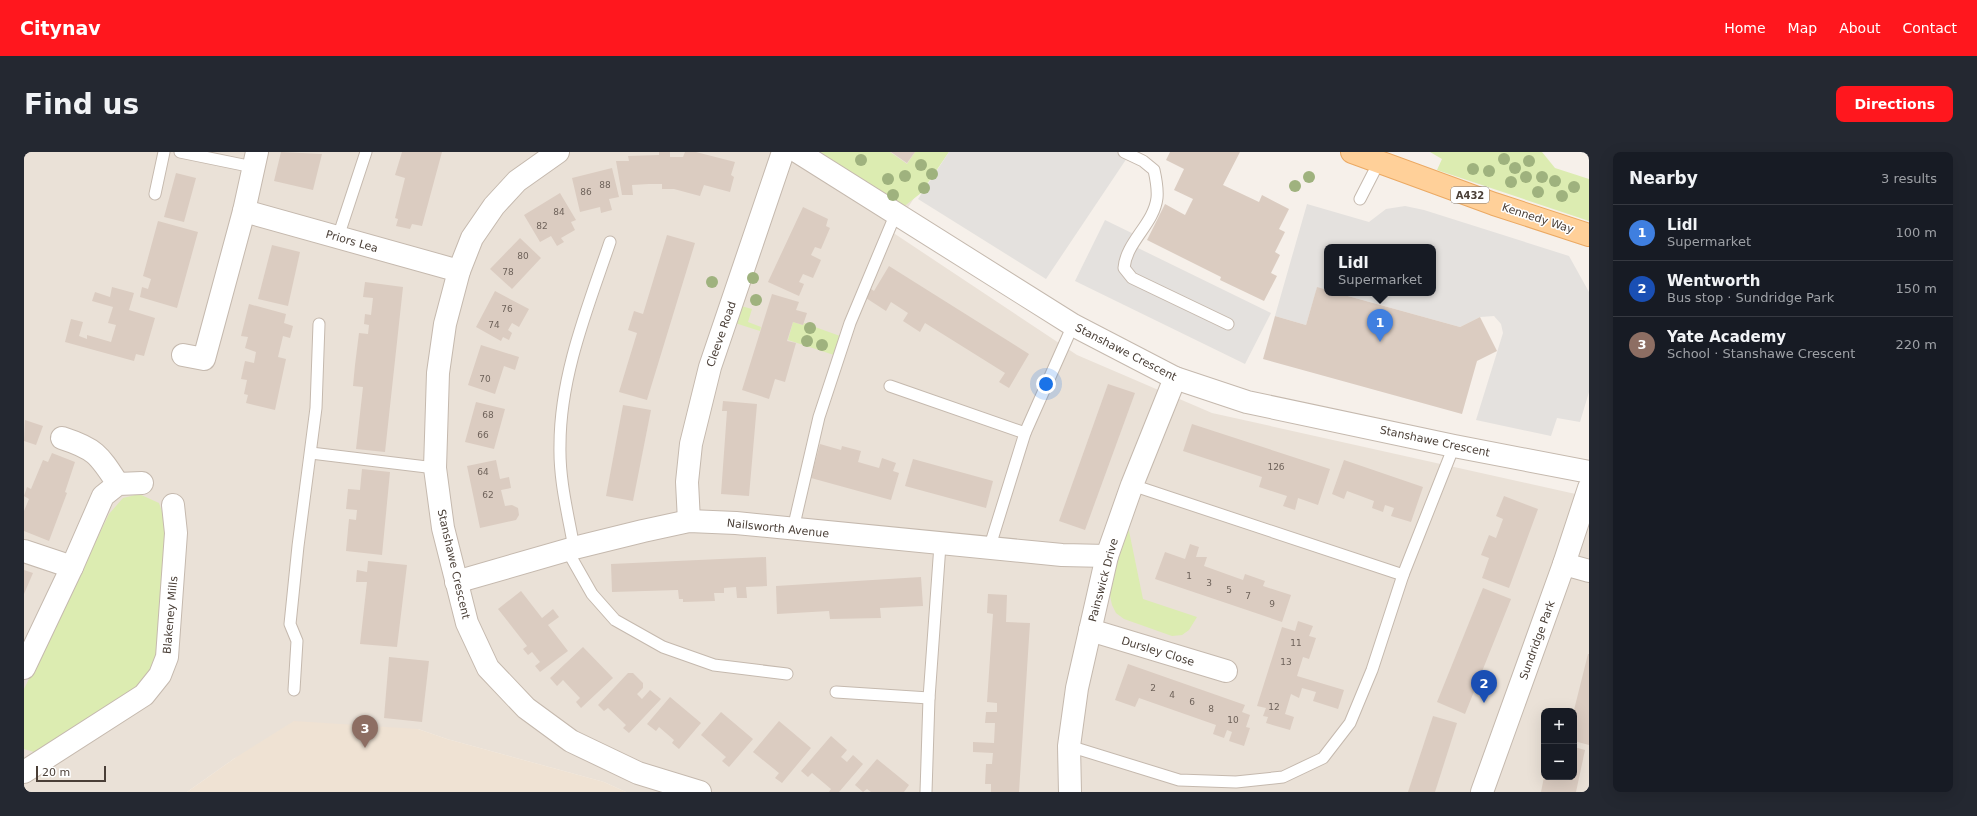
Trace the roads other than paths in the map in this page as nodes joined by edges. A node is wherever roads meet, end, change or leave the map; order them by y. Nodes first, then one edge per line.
1 (164, 152) edge
2 (180, 152) edge
3 (366, 152) edge
4 (558, 152) edge
5 (783, 152) edge
6 (798, 152) edge
7 (1124, 152) edge
8 (1352, 152) edge
9 (1381, 157) edge
10 (255, 159) edge
11 (155, 194) dead end
12 (1360, 199) dead end
13 (244, 212) junction
14 (896, 213) junction
15 (1589, 235) edge
16 (338, 237) junction
17 (610, 242) dead end
18 (459, 271) junction
19 (319, 324) dead end
20 (1228, 324) dead end
21 (1074, 325) junction
22 (183, 356) dead end
23 (1174, 378) junction
24 (890, 386) dead end
25 (1025, 433) junction
26 (62, 438) dead end
27 (1454, 446) junction
28 (311, 453) junction
29 (435, 468) junction
30 (1589, 472) edge
31 (142, 483) dead end
32 (118, 484) junction
33 (1132, 485) junction
34 (1589, 488) edge
35 (173, 505) dead end
36 (689, 521) junction
37 (793, 529) junction
38 (940, 544) junction
39 (571, 549) junction
40 (989, 549) junction
41 (24, 550) edge
42 (1107, 556) junction
43 (1564, 564) junction
44 (72, 567) junction
45 (1589, 570) edge
46 (1403, 575) junction
47 (456, 582) junction
48 (1090, 630) junction
49 (24, 668) edge
50 (1226, 671) dead end
51 (788, 674) dead end
52 (294, 690) dead end
53 (836, 692) dead end
54 (929, 698) junction
55 (1069, 746) junction
56 (24, 772) edge
57 (700, 792) edge
58 (926, 792) edge
59 (1070, 792) edge
60 (1482, 792) edge

1 - 11 lane
2 - 10 lane
3 - 16 lane
4 - 18 street, Stanshawe Crescent
5 - 36 street, Cleeve Road
6 - 14 street, Stanshawe Crescent
7 - 20 lane
8 - 9 main road, Kennedy Way / A432
9 - 12 lane
9 - 15 main road, Kennedy Way / A432
10 - 13 street
13 - 16 street, Priors Lea
13 - 22 street
14 - 21 street, Stanshawe Crescent
14 - 37 lane
16 - 18 street, Priors Lea
17 - 39 lane
18 - 29 street, Stanshawe Crescent
19 - 28 lane
21 - 23 street, Stanshawe Crescent
21 - 25 lane
23 - 27 street, Stanshawe Crescent
23 - 33 street, Painswick Drive
24 - 25 lane
25 - 40 lane
26 - 32 street
27 - 30 street, Stanshawe Crescent
27 - 46 lane
28 - 29 lane
28 - 52 lane
29 - 47 street, Stanshawe Crescent
31 - 32 street
32 - 44 street
33 - 42 street, Painswick Drive
33 - 46 lane
34 - 43 street, Sundridge Park
35 - 56 street, Blakeney Mills
36 - 37 street, Nailsworth Avenue
36 - 39 street, Nailsworth Avenue
37 - 38 street, Nailsworth Avenue
38 - 40 street, Nailsworth Avenue
38 - 54 lane
39 - 47 street, Nailsworth Avenue
39 - 51 lane
40 - 42 street, Nailsworth Avenue
41 - 44 street
42 - 48 street, Painswick Drive
43 - 45 street
43 - 60 street, Sundridge Park
44 - 49 street
46 - 55 lane
47 - 57 street, Stanshawe Crescent
48 - 50 street, Dursley Close
48 - 55 street, Painswick Drive
53 - 54 lane
54 - 58 lane
55 - 59 street, Painswick Drive

